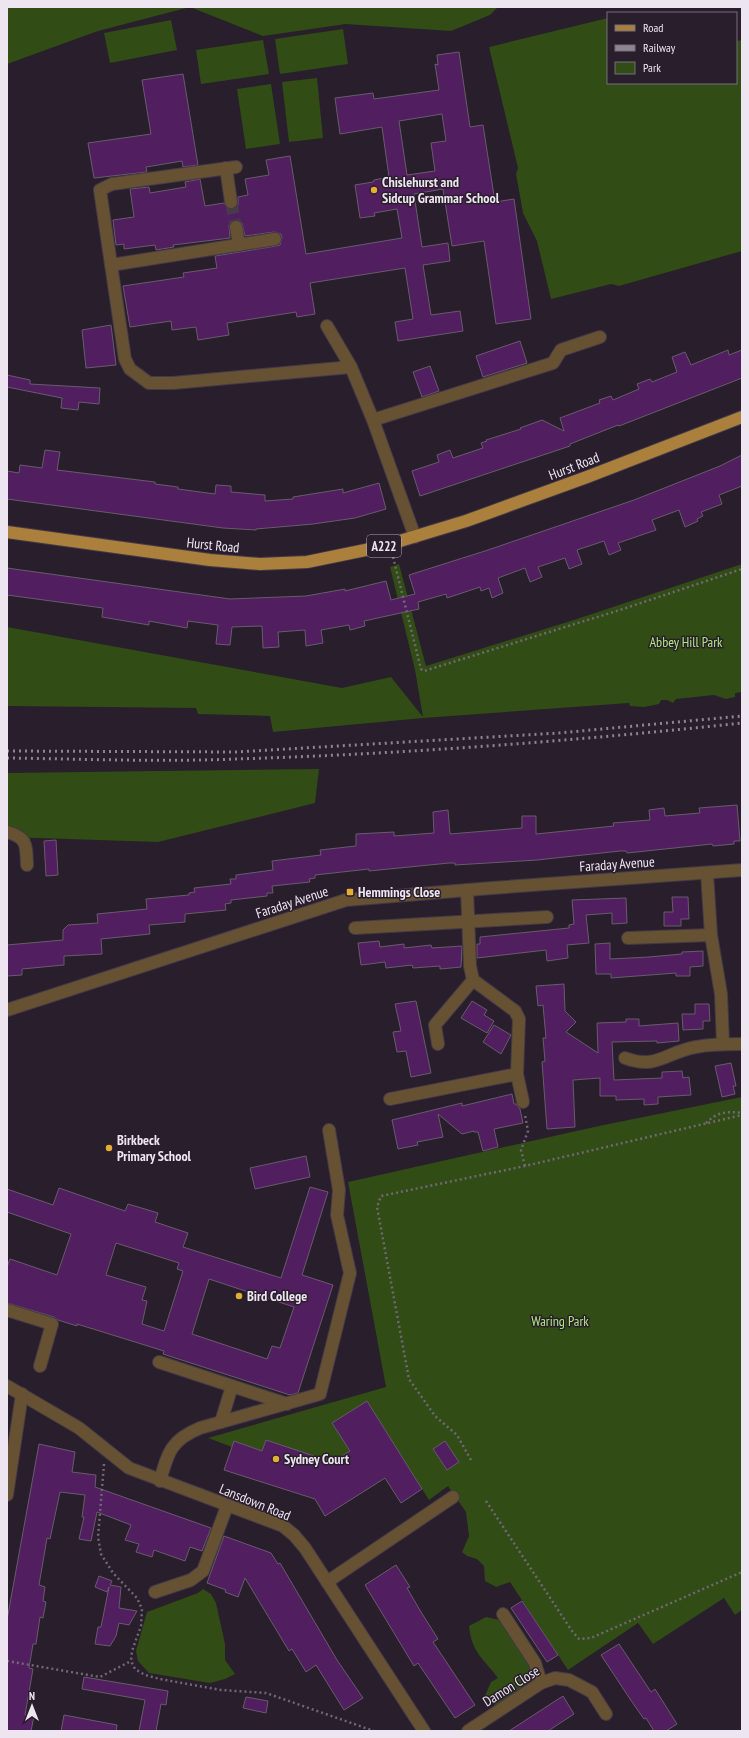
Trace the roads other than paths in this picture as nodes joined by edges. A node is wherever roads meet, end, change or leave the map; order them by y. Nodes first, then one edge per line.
1 (231, 202) tunnel mouth
2 (236, 227) tunnel mouth
3 (275, 239) dead end
4 (239, 245) junction
5 (111, 265) junction
6 (327, 326) dead end
7 (600, 336) dead end
8 (351, 367) junction
9 (742, 417) edge
10 (373, 420) junction
11 (7, 532) edge
12 (415, 538) junction
13 (7, 832) edge
14 (27, 865) dead end
15 (742, 870) edge
16 (707, 873) junction
17 (468, 890) junction
18 (548, 917) dead end
19 (469, 921) junction
20 (354, 928) dead end
21 (711, 935) junction
22 (628, 938) dead end
23 (473, 980) junction
24 (7, 1010) edge
25 (438, 1044) dead end
26 (723, 1044) junction
27 (742, 1044) edge
28 (625, 1058) dead end
29 (517, 1074) junction
30 (390, 1099) dead end
31 (523, 1102) road end
32 (329, 1130) dead end
33 (7, 1310) edge
34 (159, 1362) dead end
35 (40, 1366) dead end
36 (7, 1386) edge
37 (232, 1386) junction
38 (22, 1394) junction
39 (287, 1404) junction
40 (221, 1422) junction
41 (160, 1481) junction
42 (7, 1491) edge
43 (454, 1497) dead end
44 (227, 1506) junction
45 (327, 1582) junction
46 (155, 1592) dead end
47 (503, 1614) dead end
48 (541, 1683) junction
49 (606, 1714) dead end
50 (424, 1731) edge
51 (468, 1731) edge

1 - 5 street
2 - 4 street
3 - 4 street
4 - 5 street
5 - 8 street
6 - 8 street
7 - 10 street
8 - 10 street
9 - 12 main road, Hurst Road / A222
10 - 12 street
11 - 12 main road, Hurst Road / A222
13 - 14 street
15 - 16 street, Faraday Avenue
16 - 17 street, Faraday Avenue
16 - 21 street
17 - 19 street
17 - 24 street, Faraday Avenue
18 - 19 street
19 - 20 street
19 - 23 street
21 - 22 street
21 - 26 street
23 - 25 street
23 - 29 street
26 - 27 street
26 - 28 street
29 - 30 street
29 - 31 street
32 - 39 street
33 - 35 street
34 - 37 street
36 - 38 street, Lansdown Road
37 - 39 street
37 - 40 street
38 - 41 street, Lansdown Road
38 - 42 street
39 - 40 street
40 - 41 street
41 - 44 street, Lansdown Road
43 - 45 street
44 - 45 street, Lansdown Road
44 - 46 street
45 - 50 street, Lansdown Road
47 - 48 street
48 - 49 street, Damon Close
48 - 51 street, Damon Close

